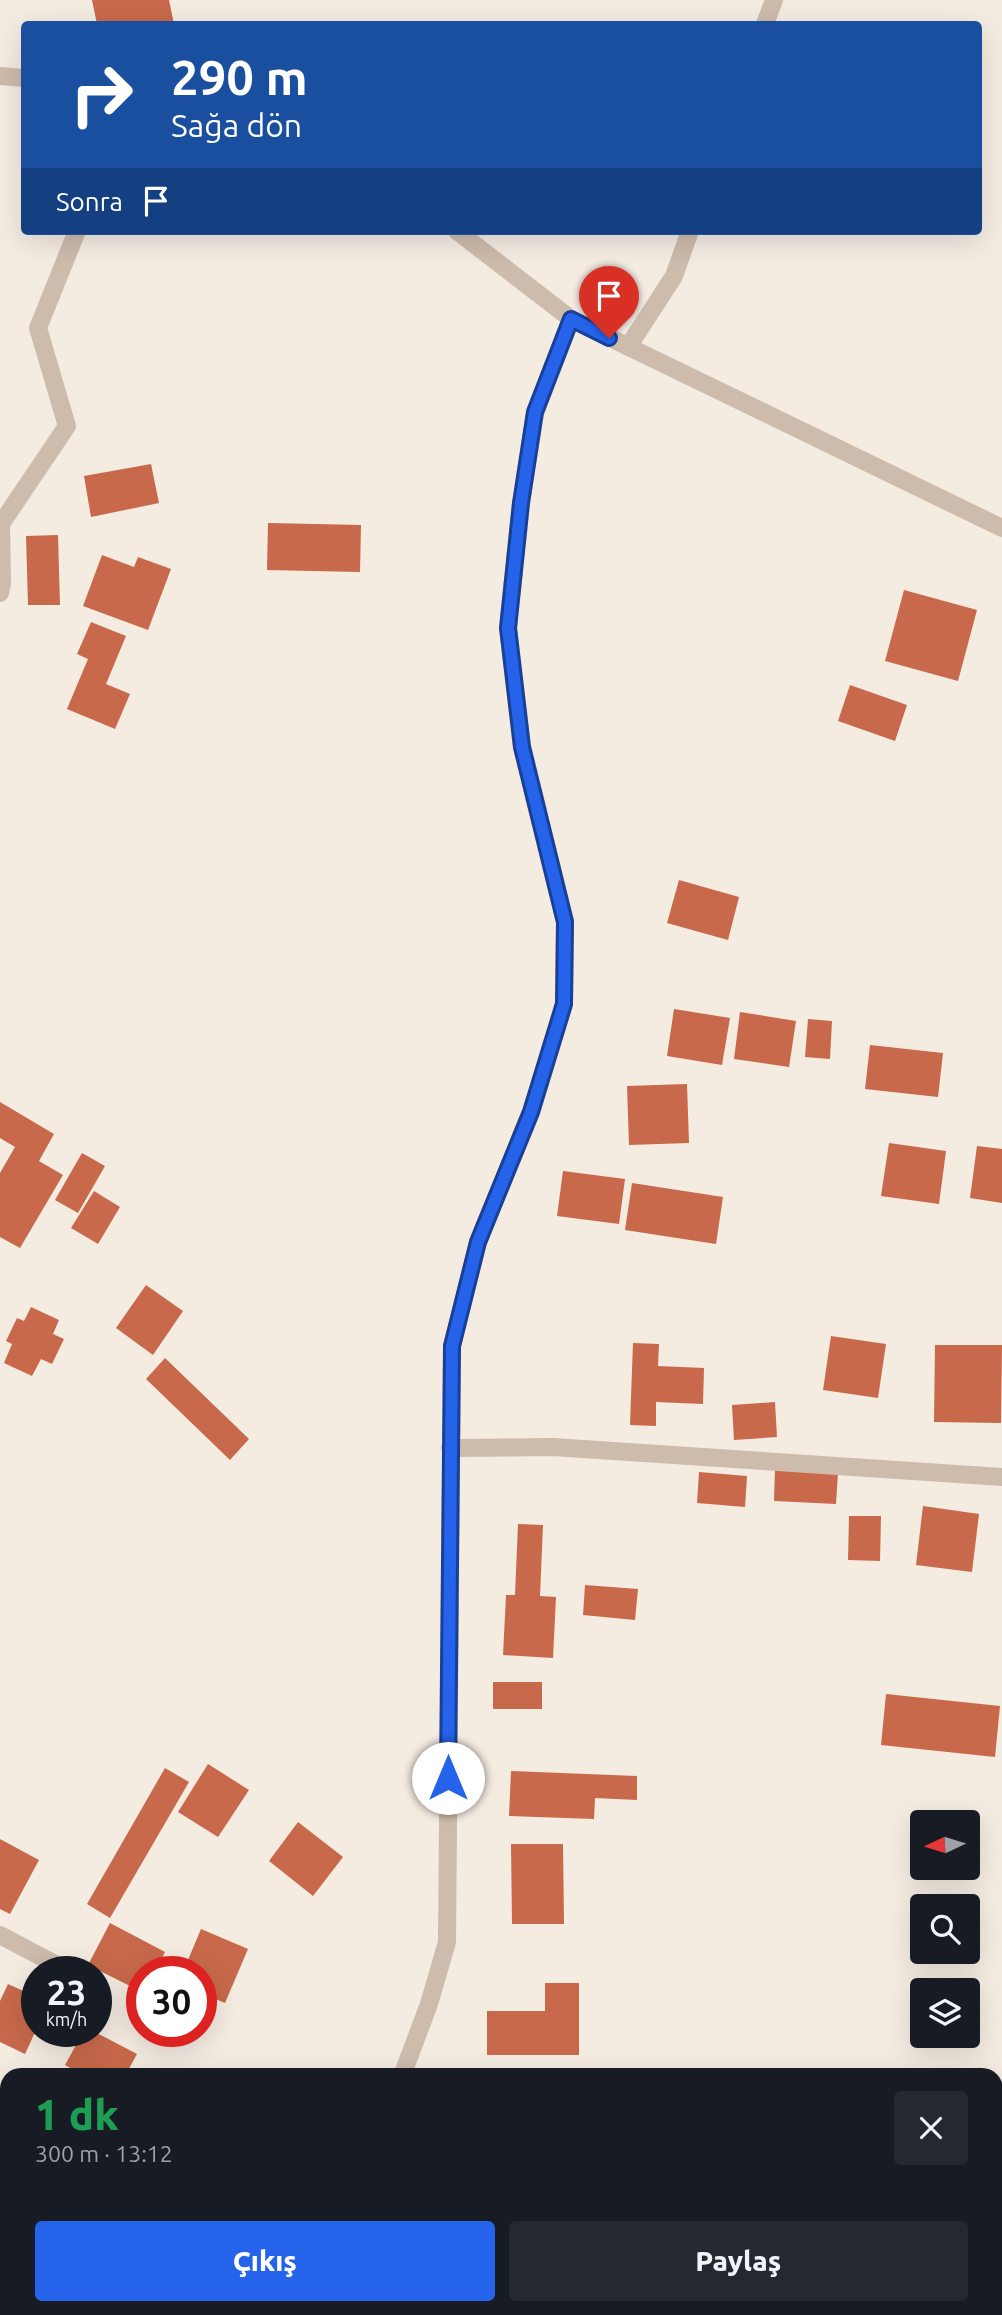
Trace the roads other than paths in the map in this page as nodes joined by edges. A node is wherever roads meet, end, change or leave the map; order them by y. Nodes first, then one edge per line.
1 (774, 0) edge
2 (766, 21) edge
3 (0, 76) edge
4 (21, 78) edge
5 (75, 235) edge
6 (462, 235) edge
7 (689, 235) edge
8 (571, 319) junction
9 (628, 347) junction
10 (1002, 528) edge
11 (0, 593) edge
12 (450, 1448) junction
13 (1002, 1477) edge
14 (0, 1935) edge
15 (40, 1956) edge
16 (405, 2068) edge

1 - 2 street
3 - 4 street
5 - 11 street
6 - 8 street
7 - 9 street
8 - 9 street
8 - 12 street
9 - 10 street
12 - 13 street
12 - 16 street
14 - 15 street

